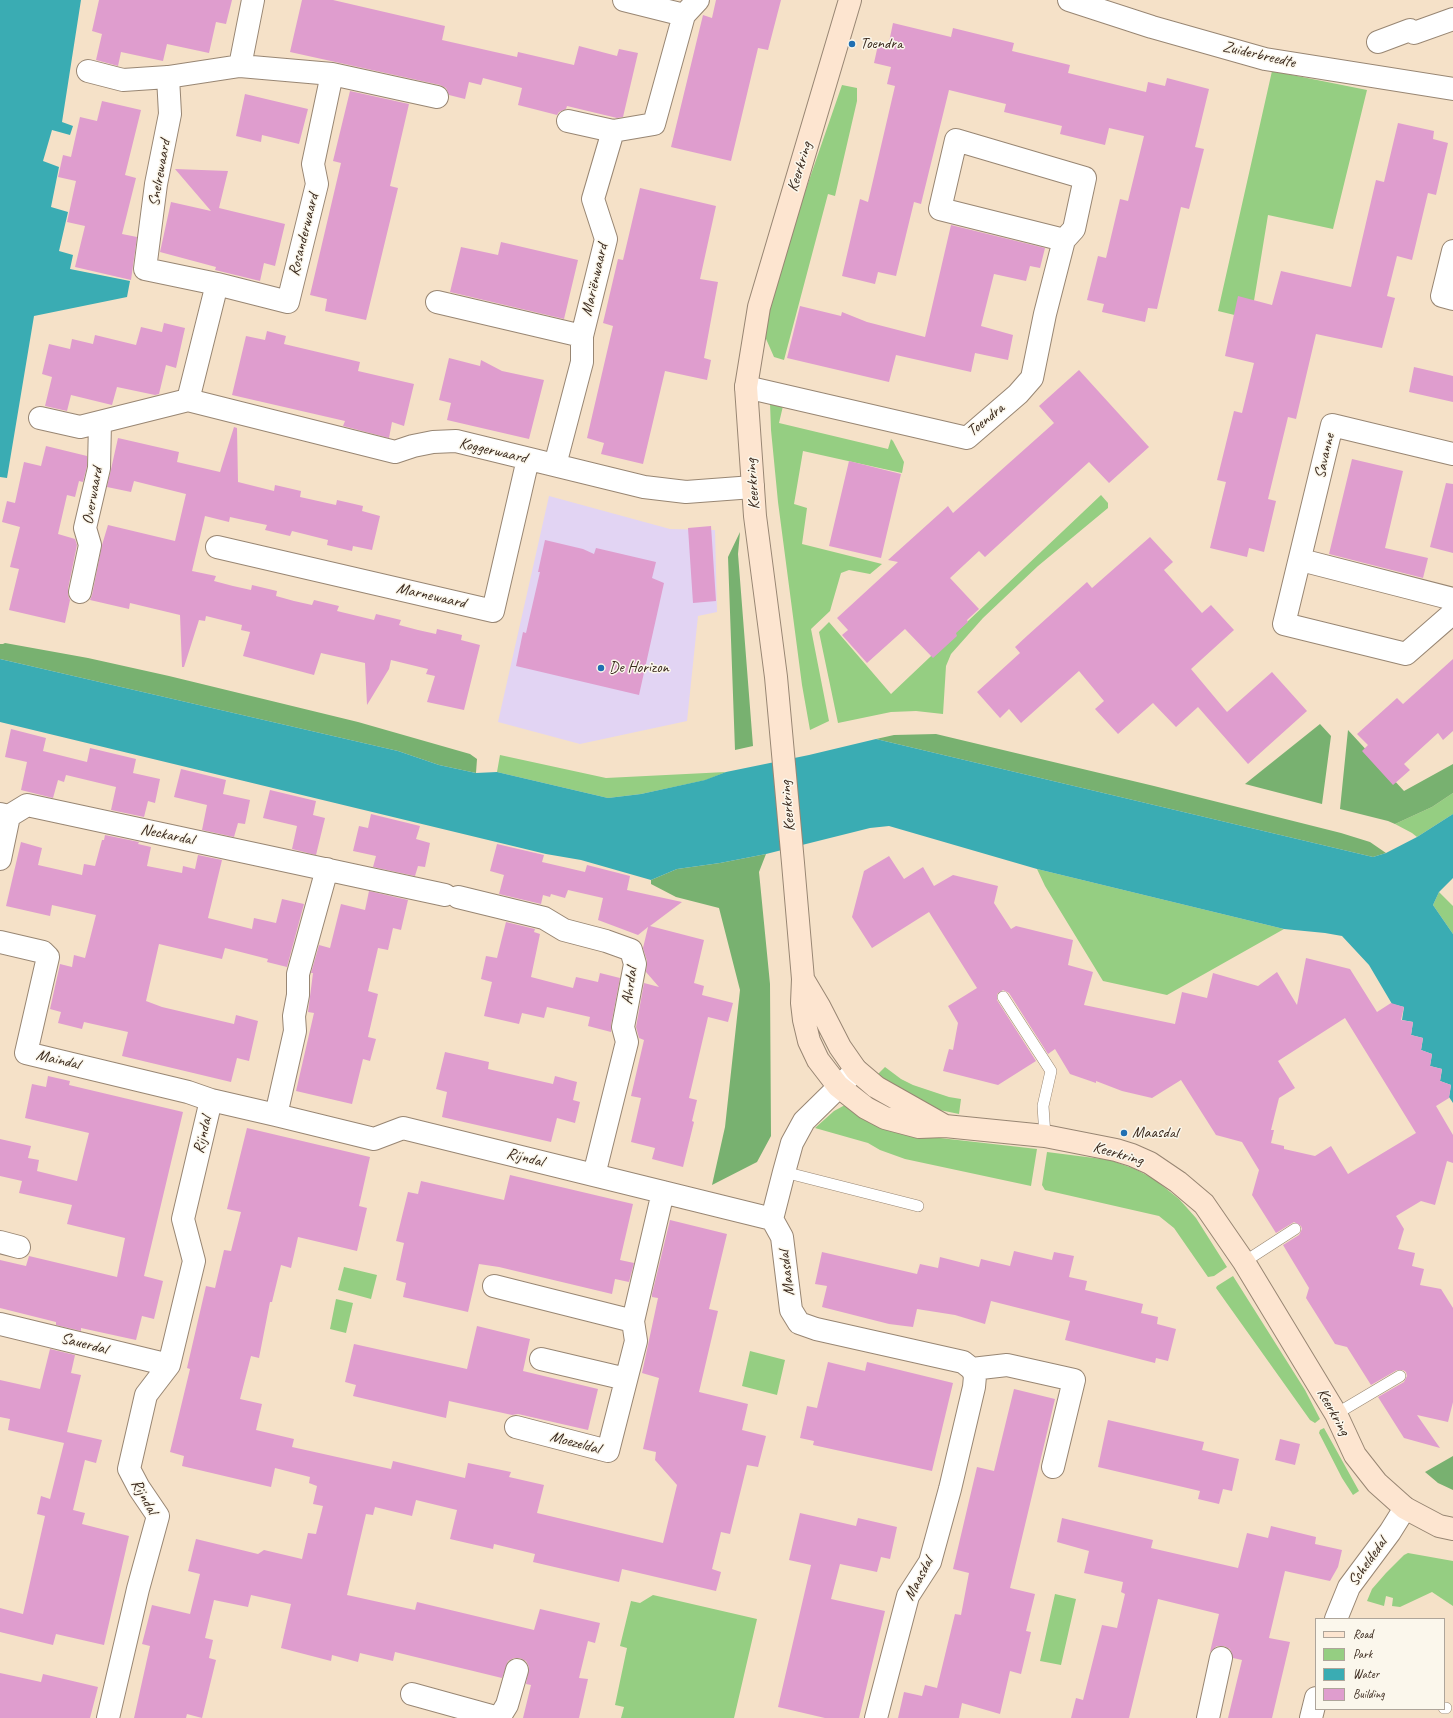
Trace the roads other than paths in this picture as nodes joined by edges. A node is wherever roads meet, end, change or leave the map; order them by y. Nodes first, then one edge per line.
1 (253, 0) edge
2 (624, 0) edge
3 (850, 0) edge
4 (1069, 0) edge
5 (691, 7) edge
6 (1453, 19) edge
7 (1378, 42) dead end
8 (240, 66) junction
9 (88, 71) dead end
10 (332, 74) junction
11 (168, 77) junction
12 (1453, 89) edge
13 (437, 97) dead end
14 (568, 121) dead end
15 (613, 131) junction
16 (1064, 240) junction
17 (1453, 251) edge
18 (145, 269) joint
19 (217, 284) junction
20 (1453, 299) edge
21 (437, 302) dead end
22 (582, 336) junction
23 (746, 387) junction
24 (188, 400) junction
25 (40, 418) dead end
26 (100, 422) junction
27 (1453, 454) edge
28 (528, 459) junction
29 (555, 465) junction
30 (753, 487) junction
31 (217, 547) dead end
32 (1301, 560) junction
33 (80, 592) dead end
34 (1453, 599) edge
35 (1453, 613) edge
36 (4, 815) edge
37 (0, 859) edge
38 (327, 869) junction
39 (452, 896) joint
40 (0, 942) edge
41 (803, 980) junction
42 (1003, 997) dead end
43 (856, 1070) junction
44 (838, 1086) junction
45 (211, 1100) junction
46 (276, 1114) junction
47 (945, 1126) junction
48 (1044, 1136) junction
49 (784, 1172) junction
50 (594, 1175) junction
51 (663, 1192) junction
52 (918, 1206) dead end
53 (772, 1219) junction
54 (1295, 1229) dead end
55 (1244, 1262) junction
56 (494, 1286) dead end
57 (633, 1321) junction
58 (0, 1324) edge
59 (541, 1359) dead end
60 (169, 1365) junction
61 (972, 1369) junction
62 (1400, 1376) dead end
63 (626, 1379) junction
64 (1336, 1414) junction
65 (516, 1427) dead end
66 (1053, 1467) dead end
67 (1404, 1508) junction
68 (1453, 1529) edge
69 (1336, 1618) edge
70 (1222, 1658) dead end
71 (517, 1670) dead end
72 (412, 1694) dead end
73 (1315, 1702) edge
74 (108, 1718) edge
75 (499, 1718) edge
76 (876, 1718) edge
77 (1208, 1718) edge
78 (1311, 1718) edge

1 - 8 street
2 - 5 street
3 - 23 street, Keerkring
4 - 12 street, Zuiderbreedte
5 - 15 street
6 - 7 street
8 - 10 street
8 - 11 street
9 - 11 street
10 - 13 street
10 - 19 street, Rosanderwaard
11 - 18 street, Snelrewaard
14 - 15 street
15 - 22 street, Mariënwaard
16 - 16 street, Toendra
16 - 23 street, Toendra
17 - 20 street
18 - 19 street, Rosanderwaard
19 - 24 street
21 - 22 street, Mariënwaard
22 - 29 street, Mariënwaard
23 - 30 street, Keerkring
24 - 26 street
24 - 28 street, Koggerwaard
25 - 26 street
26 - 33 street, Overwaard
27 - 32 street, Savanne
28 - 29 street, Koggerwaard
28 - 31 street, Marnewaard
29 - 30 street, Koggerwaard
30 - 41 street, Keerkring
32 - 34 street
32 - 35 street, Savanne
36 - 37 street
36 - 38 street, Neckardal
38 - 39 street, Neckardal
38 - 46 street
39 - 50 street, Ahrdal
40 - 45 street, Maindal
41 - 43 street, Keerkring
41 - 44 street, Keerkring
42 - 48 lane
43 - 44 street
43 - 47 street, Keerkring
44 - 47 street, Keerkring
44 - 49 street
45 - 46 street, Rijndal
45 - 60 street, Rijndal
46 - 50 street, Rijndal
47 - 48 street, Keerkring
48 - 55 street, Keerkring
49 - 52 lane
49 - 53 street
50 - 51 street, Rijndal
51 - 53 street, Rijndal
51 - 57 street, Moezeldal
53 - 61 street, Maasdal
54 - 55 lane
55 - 64 street, Keerkring
56 - 57 street
57 - 63 street, Moezeldal
58 - 60 street, Sauerdal
59 - 63 street
60 - 74 street, Rijndal
61 - 66 street
61 - 76 street, Maasdal
62 - 64 lane
63 - 65 street, Moezeldal
64 - 67 street, Keerkring
67 - 68 street, Keerkring
67 - 69 street, Scheldedal
70 - 77 street
71 - 75 street
72 - 75 street
73 - 78 street

